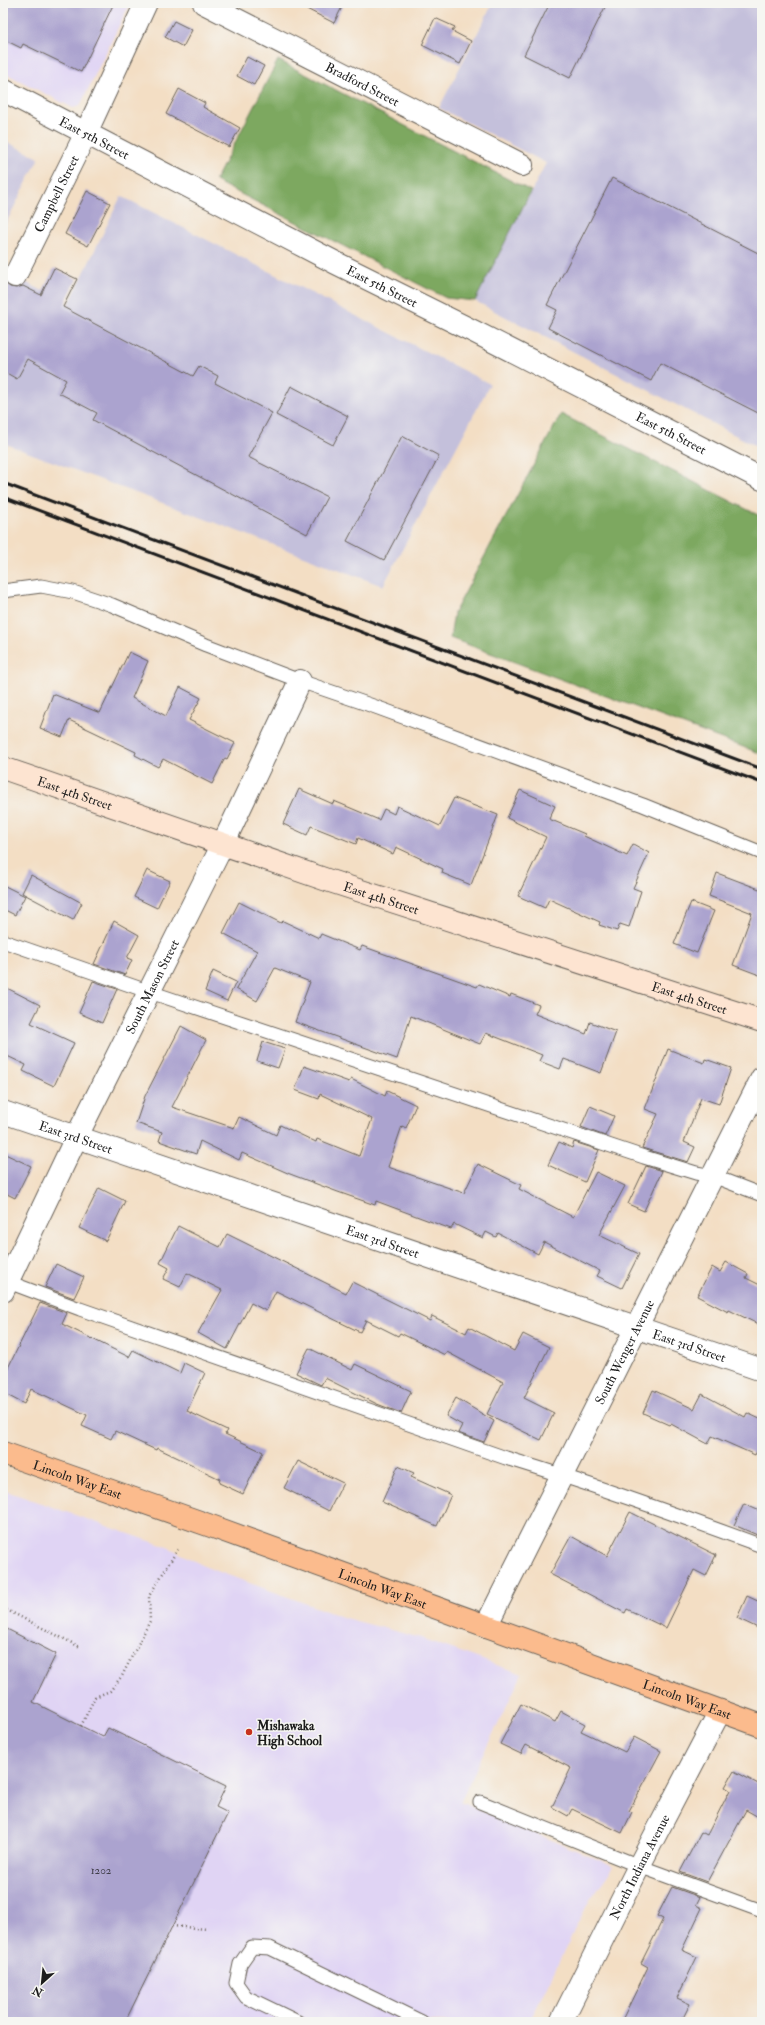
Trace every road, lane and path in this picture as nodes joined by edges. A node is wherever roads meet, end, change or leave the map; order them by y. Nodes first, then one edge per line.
1 (146, 3) edge
2 (204, 3) edge
3 (3, 90) edge
4 (86, 133) junction
5 (522, 164) dead end
6 (15, 276) dead end
7 (762, 479) edge
8 (3, 591) edge
9 (300, 681) junction
10 (3, 768) edge
11 (223, 844) junction
12 (762, 853) edge
13 (3, 940) edge
14 (150, 992) junction
15 (762, 1020) edge
16 (762, 1078) edge
17 (3, 1112) edge
18 (76, 1138) junction
19 (713, 1176) junction
20 (762, 1195) edge
21 (5, 1284) edge
22 (637, 1328) junction
23 (762, 1370) edge
24 (3, 1453) edge
25 (563, 1475) junction
26 (762, 1546) edge
27 (178, 1549) dead end
28 (3, 1608) edge
29 (486, 1626) junction
30 (80, 1647) dead end
31 (720, 1711) junction
32 (81, 1726) dead end
33 (762, 1726) edge
34 (480, 1802) dead end
35 (639, 1866) junction
36 (762, 1911) edge
37 (172, 1926) dead end
38 (206, 1929) dead end
39 (298, 2022) edge
40 (422, 2022) edge
41 (561, 2022) edge

1 - 4 street, Campbell Street
2 - 5 street, Bradford Street
3 - 4 street, East 5th Street
4 - 6 street, Campbell Street
4 - 7 street, East 5th Street
8 - 9 lane
9 - 11 street, South Mason Street
9 - 12 lane
10 - 11 street, East 4th Street
11 - 14 street, South Mason Street
11 - 15 street, East 4th Street
13 - 14 lane
14 - 18 street, South Mason Street
14 - 19 lane
16 - 19 street, South Wenger Avenue
17 - 18 street, East 3rd Street
18 - 21 street, South Mason Street
18 - 22 street, East 3rd Street
19 - 20 lane
19 - 22 street, South Wenger Avenue
21 - 25 lane
22 - 23 street, East 3rd Street
22 - 25 street, South Wenger Avenue
24 - 29 main road, Lincoln Way East
25 - 26 lane
25 - 29 street, South Wenger Avenue
27 - 32 path
28 - 30 path
29 - 31 main road, Lincoln Way East
31 - 33 main road, Lincoln Way East
31 - 35 street, North Indiana Avenue
34 - 35 lane
35 - 36 lane
35 - 41 street, North Indiana Avenue
37 - 38 path
39 - 40 lane

